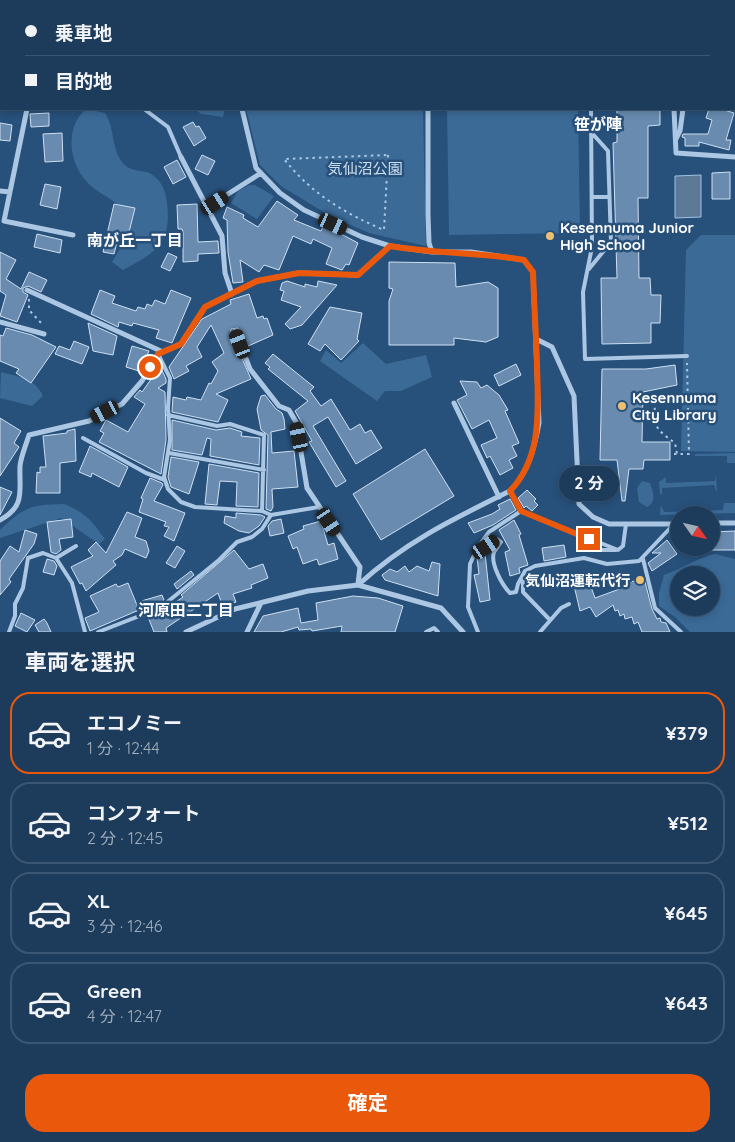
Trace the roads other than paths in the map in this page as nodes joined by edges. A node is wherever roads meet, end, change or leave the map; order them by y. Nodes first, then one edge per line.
1 (27, 110) edge
2 (145, 110) edge
3 (242, 110) edge
4 (428, 110) edge
5 (591, 110) edge
6 (674, 110) edge
7 (683, 110) edge
8 (591, 132) junction
9 (675, 142) junction
10 (735, 157) edge
11 (181, 158) joint
12 (261, 173) junction
13 (0, 191) edge
14 (10, 192) junction
15 (592, 197) junction
16 (609, 197) junction
17 (206, 208) junction
18 (73, 236) dead end
19 (390, 246) junction
20 (432, 252) junction
21 (587, 271) junction
22 (29, 291) road end
23 (232, 294) junction
24 (0, 322) edge
25 (235, 331) dead end
26 (44, 334) road end
27 (536, 339) junction
28 (161, 353) junction
29 (687, 356) road end
30 (454, 403) dead end
31 (168, 415) junction
32 (83, 438) dead end
33 (169, 453) junction
34 (264, 470) junction
35 (165, 480) junction
36 (510, 491) junction
37 (499, 497) junction
38 (319, 507) junction
39 (262, 511) junction
40 (521, 511) junction
41 (271, 515) junction
42 (0, 520) edge
43 (720, 523) edge
44 (735, 523) edge
45 (626, 524) junction
46 (670, 524) edge
47 (670, 530) edge
48 (76, 546) dead end
49 (478, 546) junction
50 (579, 550) dead end
51 (618, 550) junction
52 (56, 558) junction
53 (643, 559) junction
54 (529, 569) junction
55 (358, 585) junction
56 (261, 603) junction
57 (569, 604) dead end
58 (550, 620) junction
59 (8, 632) edge
60 (84, 632) edge
61 (98, 632) edge
62 (186, 632) edge
63 (247, 632) edge
64 (426, 632) edge
65 (438, 632) edge
66 (463, 632) edge
67 (478, 632) edge
68 (540, 632) edge
69 (681, 632) edge

1 - 14 street
2 - 11 lane
3 - 12 street
4 - 20 street
5 - 8 lane
6 - 9 street
7 - 9 street
8 - 15 lane
8 - 16 lane
9 - 10 street
11 - 17 street
12 - 17 street
12 - 19 street
13 - 14 street
14 - 18 street
15 - 16 lane
15 - 21 lane
16 - 21 lane
17 - 23 street
19 - 20 street
19 - 23 street
20 - 27 street
21 - 29 lane
22 - 28 street
23 - 28 street
24 - 26 street
25 - 38 street
27 - 36 street
27 - 45 street
28 - 31 lane
28 - 42 street
30 - 37 street
31 - 33 lane
31 - 34 lane
32 - 35 lane
33 - 34 lane
33 - 35 lane
34 - 39 lane
35 - 39 lane
36 - 37 street
36 - 40 lane
37 - 55 street
38 - 41 lane
38 - 55 street
39 - 41 lane
40 - 49 lane
40 - 51 lane
41 - 61 lane
43 - 44 street
45 - 46 street
45 - 51 lane
47 - 53 lane
48 - 52 lane
49 - 54 lane
49 - 67 lane
50 - 51 lane
52 - 59 lane
52 - 60 lane
53 - 54 lane
53 - 69 lane
54 - 58 lane
55 - 56 street
55 - 66 street
56 - 62 street
56 - 63 street
57 - 58 lane
58 - 68 lane
64 - 65 lane

